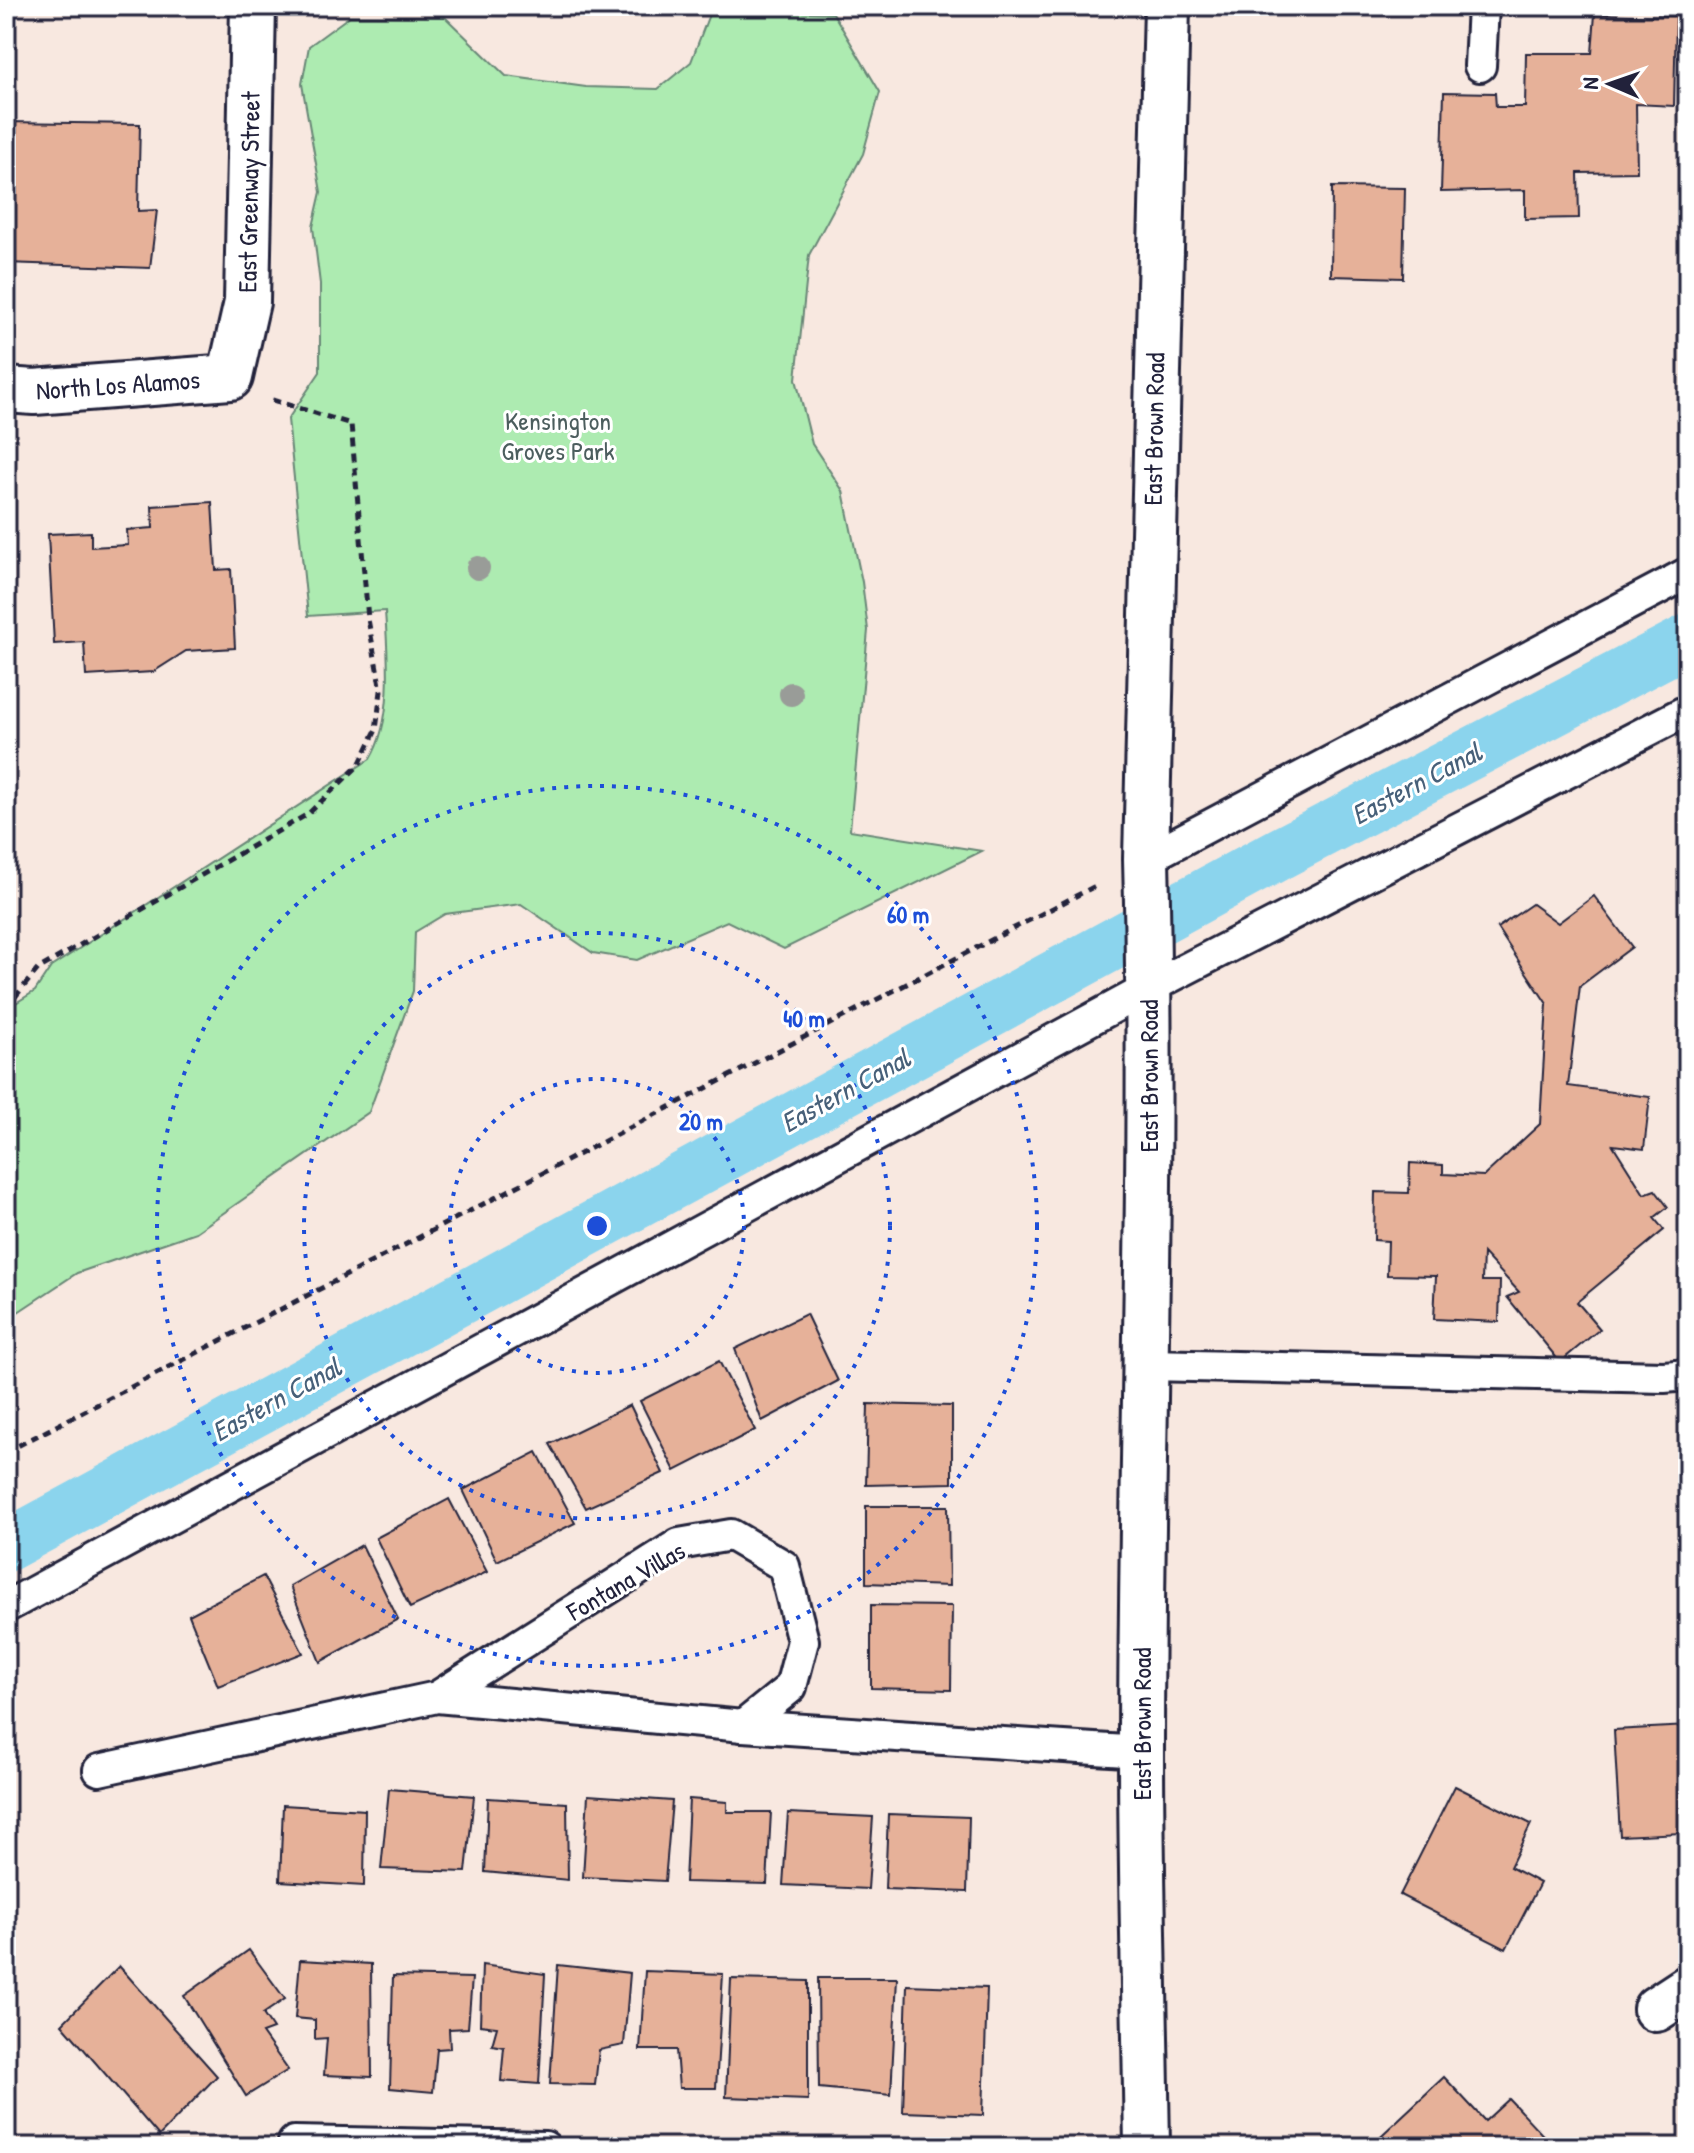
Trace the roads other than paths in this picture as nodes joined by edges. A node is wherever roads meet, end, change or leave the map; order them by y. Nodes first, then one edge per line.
1 (253, 6) edge
2 (1167, 6) edge
3 (1483, 6) edge
4 (1480, 66) dead end
5 (230, 377) joint
6 (6, 390) edge
7 (1688, 573) edge
8 (1688, 710) edge
9 (1146, 859) junction
10 (1149, 988) junction
11 (1148, 1365) junction
12 (1688, 1375) edge
13 (6, 1607) edge
14 (437, 1697) junction
15 (743, 1726) junction
16 (1141, 1752) junction
17 (99, 1770) dead end
18 (294, 2147) edge
19 (545, 2147) edge
20 (1147, 2147) edge

1 - 5 main road, East Greenway Street
2 - 9 main road, East Brown Road
3 - 4 lane
5 - 6 main road, North Los Alamos
7 - 9 lane
8 - 10 lane
9 - 10 main road, East Brown Road
10 - 11 main road, East Brown Road
10 - 13 lane
11 - 12 lane
11 - 16 main road, East Brown Road
14 - 15 lane, Fontana Villas
14 - 15 lane, Fontana Villas
14 - 17 lane, Fontana Villas
15 - 16 lane, Fontana Villas
16 - 20 main road, East Brown Road
18 - 19 lane

